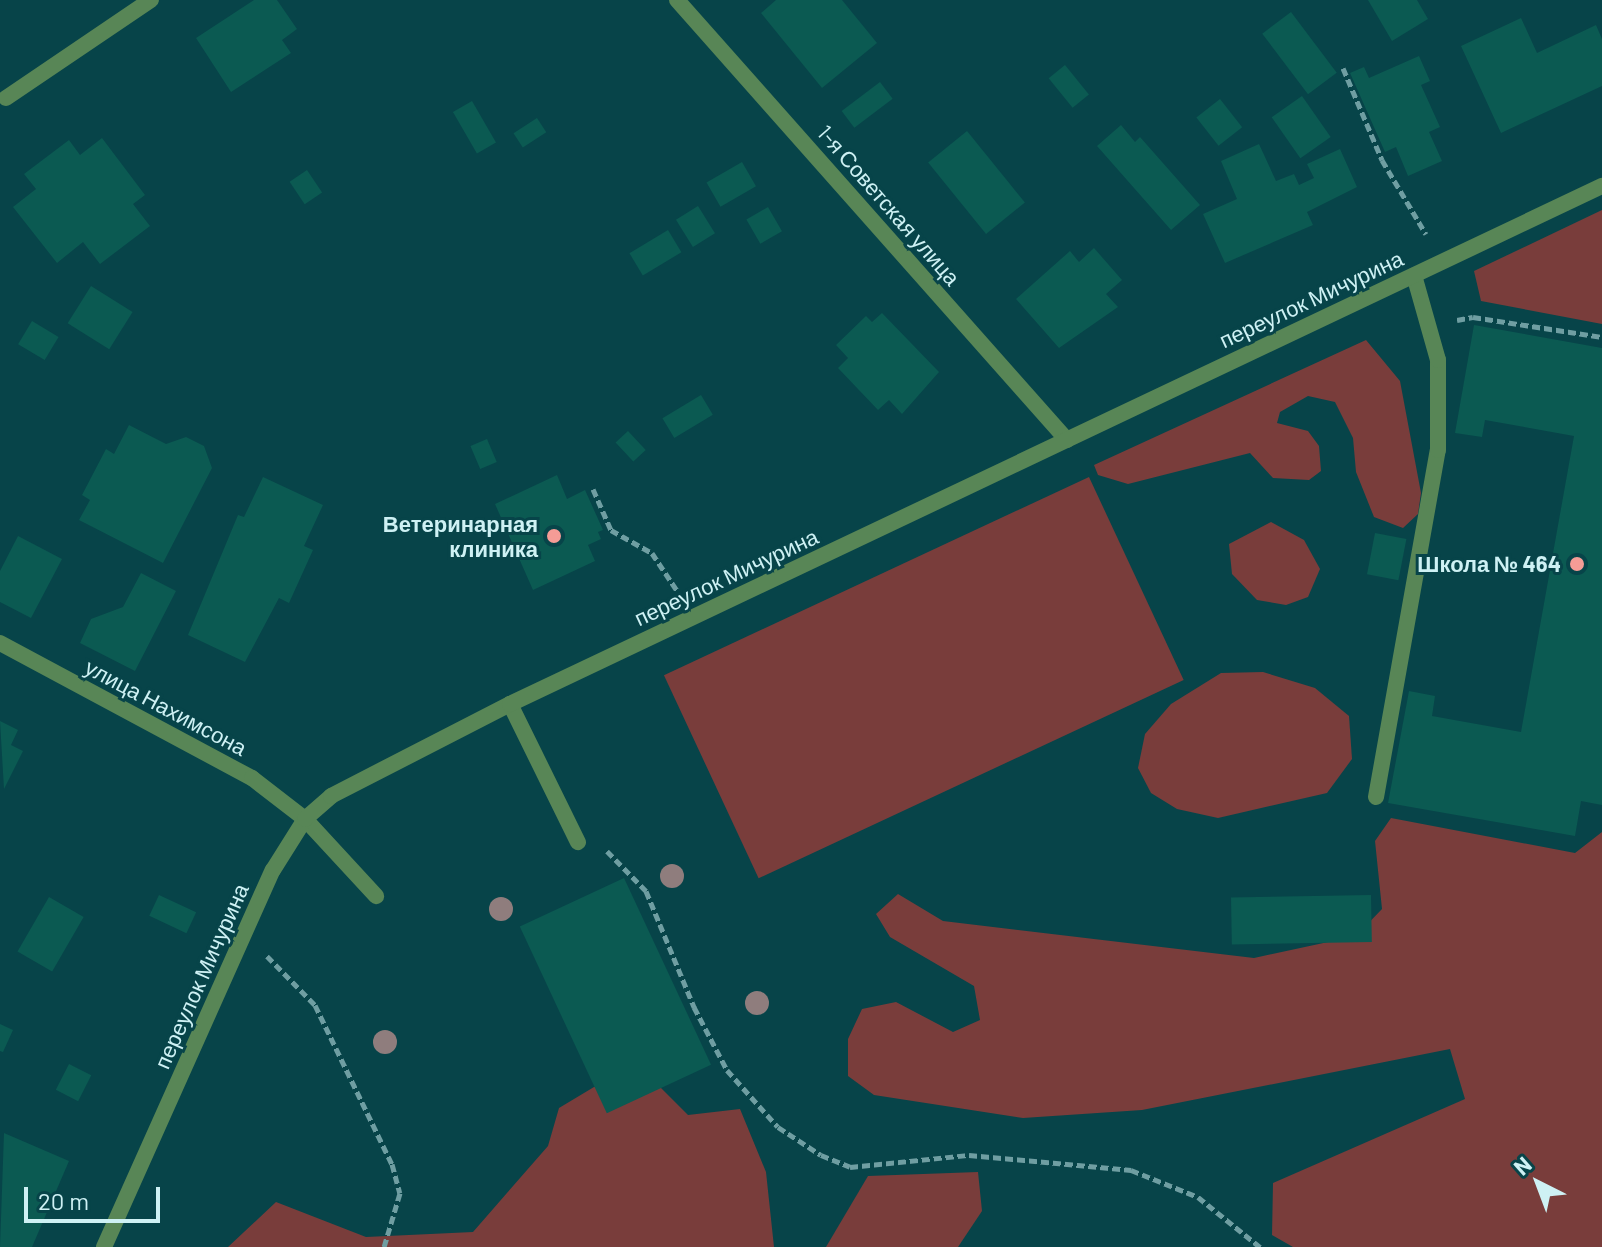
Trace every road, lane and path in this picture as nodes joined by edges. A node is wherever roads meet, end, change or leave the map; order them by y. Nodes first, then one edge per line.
1 (151, 0) edge
2 (677, 0) edge
3 (1343, 68) dead end
4 (6, 98) dead end
5 (1602, 186) edge
6 (1417, 212) dead end
7 (1414, 275) junction
8 (1431, 325) junction
9 (1602, 337) edge
10 (1067, 440) junction
11 (593, 489) dead end
12 (695, 616) junction
13 (0, 643) edge
14 (510, 704) junction
15 (1376, 797) dead end
16 (305, 819) junction
17 (578, 842) joint
18 (376, 896) dead end
19 (244, 933) junction
20 (104, 1247) edge
21 (384, 1247) edge
22 (1260, 1247) edge

1 - 4 street
2 - 10 street, 1-я Советская улица
3 - 6 path
5 - 7 street, переулок Мичурина
7 - 8 street
7 - 10 street, переулок Мичурина
8 - 9 path
8 - 15 street
10 - 12 street, переулок Мичурина
11 - 12 path
12 - 14 street, переулок Мичурина
13 - 16 street, улица Нахимсона
14 - 16 street, переулок Мичурина
14 - 17 street
16 - 18 street, улица Нахимсона
16 - 19 street, переулок Мичурина
17 - 22 path
19 - 20 street, переулок Мичурина
19 - 21 path

